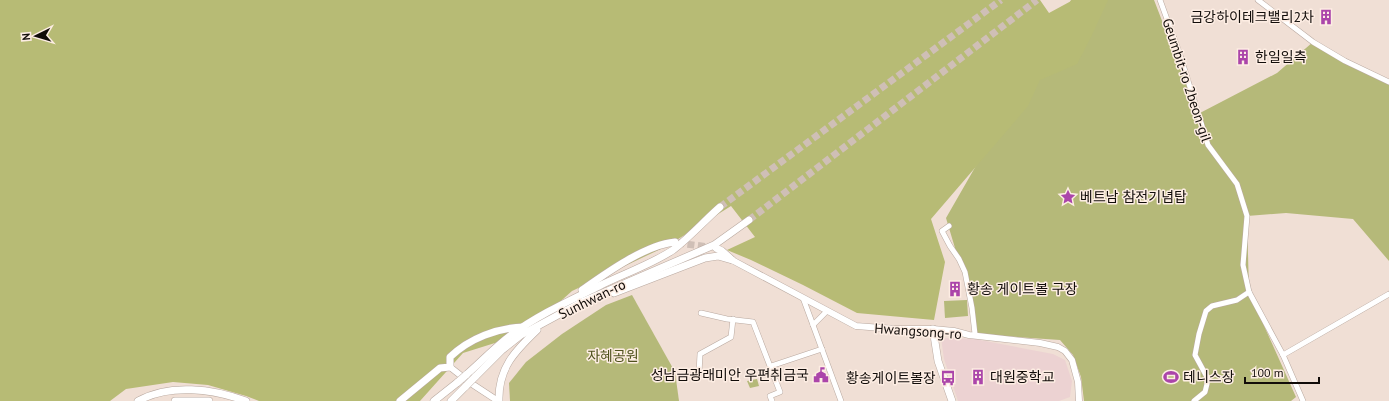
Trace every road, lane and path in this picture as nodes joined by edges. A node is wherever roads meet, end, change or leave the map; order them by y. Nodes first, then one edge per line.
1 (1160, 0) edge
2 (1258, 0) edge
3 (1389, 82) edge
4 (720, 207) tunnel mouth
5 (749, 220) tunnel mouth
6 (948, 226) dead end
7 (675, 242) tunnel mouth
8 (716, 248) tunnel mouth
9 (732, 260) junction
10 (1249, 292) junction
11 (1389, 294) edge
12 (803, 298) junction
13 (567, 302) junction
14 (582, 302) junction
15 (827, 311) junction
16 (701, 313) dead end
17 (733, 320) junction
18 (543, 324) junction
19 (813, 325) junction
20 (525, 326) junction
21 (933, 329) junction
22 (975, 334) junction
23 (822, 349) junction
24 (1283, 355) junction
25 (771, 366) junction
26 (450, 367) junction
27 (698, 373) dead end
28 (138, 401) edge
29 (175, 401) edge
30 (208, 401) edge
31 (246, 401) edge
32 (400, 401) edge
33 (434, 401) edge
34 (451, 401) edge
35 (499, 401) edge
36 (772, 401) edge
37 (841, 401) edge
38 (952, 401) edge
39 (1079, 401) edge
40 (1194, 401) edge
41 (1303, 401) edge

1 - 10 street, Geumbit-ro 2beon-gil
2 - 3 street
4 - 13 main road, Sunhwan-ro
5 - 14 main road, Sunhwan-ro
6 - 22 street
7 - 13 main road
8 - 9 main road
9 - 12 street, Hwangsong-ro
9 - 14 main road
10 - 24 street, Geumbit-ro 2beon-gil
10 - 40 street
11 - 24 street
12 - 15 street, Hwangsong-ro
12 - 19 street
13 - 20 main road, Sunhwan-ro
14 - 18 main road, Sunhwan-ro
15 - 19 street
15 - 21 street, Hwangsong-ro
16 - 17 street
17 - 25 street
17 - 27 street
18 - 34 main road, Sunhwan-ro, bridge
18 - 35 main road
19 - 23 street
20 - 26 main road
20 - 33 main road, Sunhwan-ro, bridge
21 - 22 street, Hwangsong-ro
21 - 38 main road
22 - 39 street, Hwangsong-ro
23 - 25 street
23 - 37 street
24 - 41 street, Geumbit-ro 2beon-gil
25 - 36 street
26 - 32 main road
26 - 35 street
28 - 31 main road
29 - 30 main road

